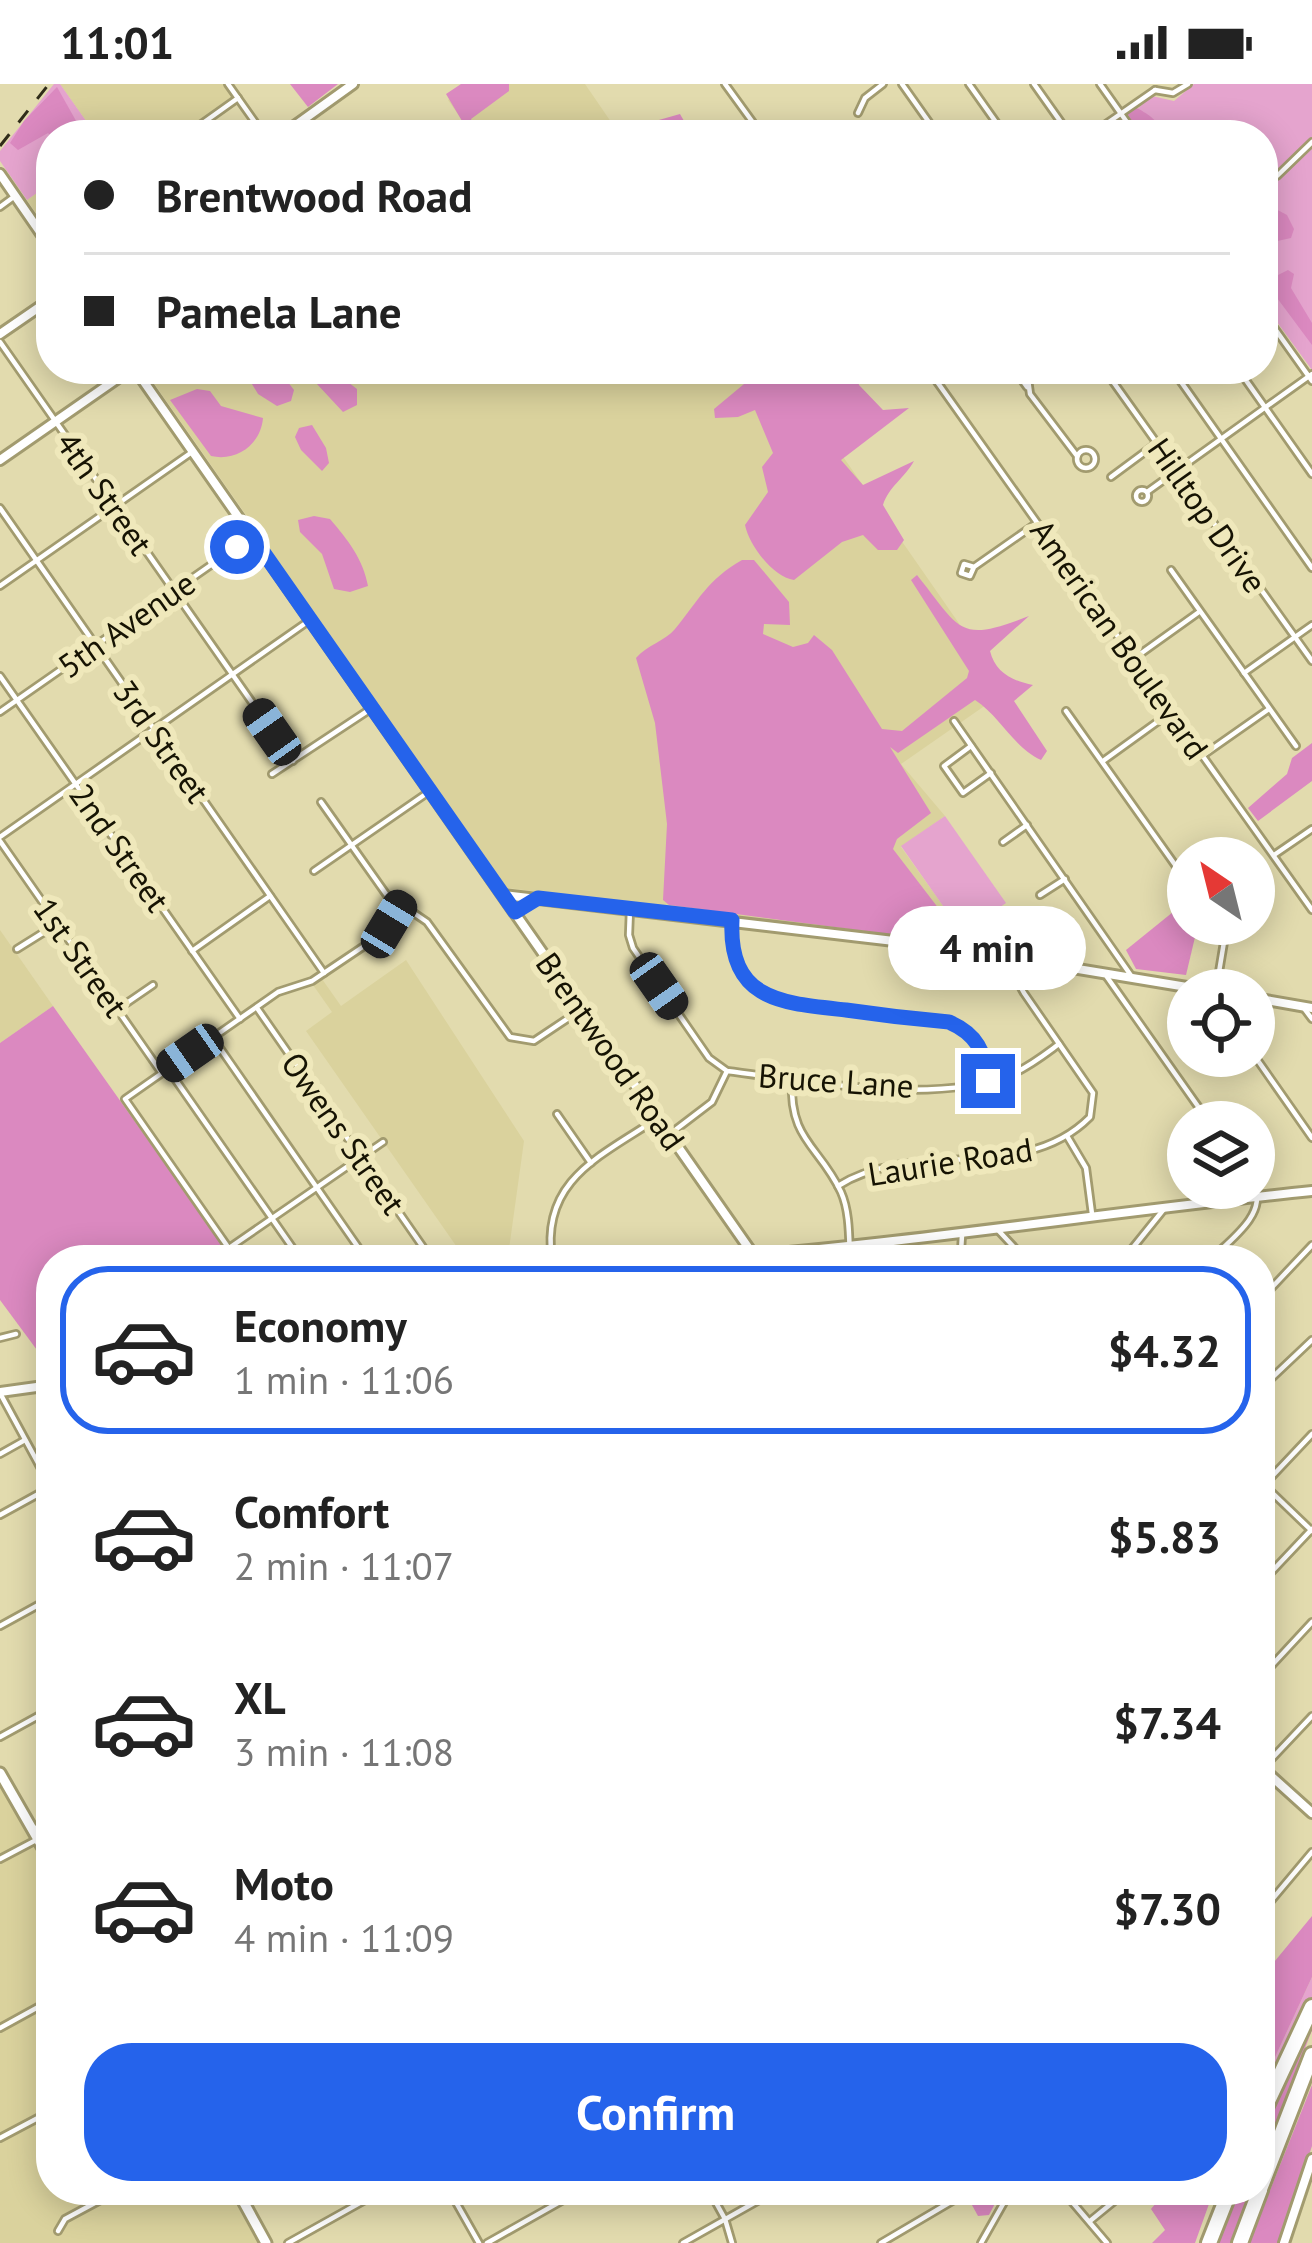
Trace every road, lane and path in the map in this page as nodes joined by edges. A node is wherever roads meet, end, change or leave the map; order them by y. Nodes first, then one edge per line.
1 (228, 84) edge
2 (353, 84) edge
3 (725, 84) edge
4 (883, 84) edge
5 (902, 84) edge
6 (969, 84) edge
7 (1034, 84) edge
8 (1100, 84) edge
9 (1188, 84) edge
10 (1153, 87) edge
11 (238, 98) junction
12 (858, 113) dead end
13 (1121, 114) junction
14 (207, 120) edge
15 (253, 120) edge
16 (302, 120) edge
17 (750, 120) edge
18 (927, 120) edge
19 (994, 120) edge
20 (1059, 120) edge
21 (1112, 120) edge
22 (1125, 120) edge
23 (1312, 142) edge
24 (0, 174) edge
25 (1278, 175) edge
26 (16, 196) junction
27 (0, 207) edge
28 (36, 220) edge
29 (36, 310) edge
30 (1278, 332) edge
31 (0, 338) edge
32 (1311, 377) edge
33 (111, 384) edge
34 (144, 384) edge
35 (939, 384) edge
36 (1025, 384) edge
37 (1029, 384) edge
38 (1115, 384) edge
39 (1182, 384) edge
40 (1248, 384) edge
41 (1027, 387) junction
42 (1265, 408) junction
43 (56, 422) junction
44 (1221, 439) junction
45 (1157, 443) junction
46 (193, 452) junction
47 (1077, 456) dead end
48 (0, 460) edge
49 (1176, 470) junction
50 (1312, 474) edge
51 (1111, 477) dead end
52 (1147, 492) dead end
53 (115, 506) junction
54 (0, 508) edge
55 (1037, 522) junction
56 (252, 536) junction
57 (37, 560) junction
58 (974, 567) dead end
59 (1312, 568) edge
60 (1171, 570) dead end
61 (0, 586) edge
62 (173, 591) junction
63 (1199, 612) junction
64 (310, 620) junction
65 (1312, 625) edge
66 (1295, 637) junction
67 (95, 645) junction
68 (1134, 658) junction
69 (1312, 661) edge
70 (1244, 673) junction
71 (232, 675) junction
72 (0, 676) edge
73 (17, 700) junction
74 (372, 709) junction
75 (1269, 709) junction
76 (1066, 711) dead end
77 (0, 712) edge
78 (1171, 712) junction
79 (954, 721) dead end
80 (154, 730) junction
81 (971, 746) junction
82 (1296, 746) dead end
83 (1202, 756) junction
84 (293, 761) junction
85 (1102, 762) junction
86 (991, 773) junction
87 (272, 774) dead end
88 (76, 784) junction
89 (430, 791) junction
90 (321, 802) dead end
91 (1027, 825) junction
92 (1312, 829) edge
93 (1261, 837) edge
94 (0, 839) edge
95 (1003, 842) dead end
96 (352, 845) junction
97 (1167, 854) edge
98 (1275, 854) edge
99 (1275, 856) edge
100 (314, 871) dead end
101 (1065, 879) junction
102 (502, 895) junction
103 (1040, 895) dead end
104 (270, 896) junction
105 (538, 898) junction
106 (401, 903) junction
107 (630, 909) junction
108 (1312, 910) edge
109 (515, 912) junction
110 (732, 920) junction
111 (57, 924) junction
112 (17, 949) dead end
113 (192, 951) junction
114 (1019, 958) junction
115 (1104, 972) junction
116 (324, 974) junction
117 (1132, 977) junction
118 (1167, 983) edge
119 (153, 985) dead end
120 (1275, 1002) edge
121 (256, 1007) junction
122 (1308, 1007) edge
123 (582, 1009) junction
124 (117, 1010) junction
125 (240, 1019) junction
126 (1312, 1019) edge
127 (213, 1038) junction
128 (1059, 1044) junction
129 (165, 1071) junction
130 (727, 1072) junction
131 (1269, 1077) edge
132 (792, 1079) junction
133 (988, 1081) junction
134 (1194, 1101) edge
135 (557, 1114) dead end
136 (658, 1118) junction
137 (670, 1134) junction
138 (1066, 1136) junction
139 (1312, 1138) edge
140 (383, 1142) dead end
141 (361, 1157) junction
142 (591, 1163) junction
143 (838, 1186) junction
144 (316, 1188) junction
145 (1275, 1191) edge
146 (1312, 1191) edge
147 (1166, 1205) joint
148 (1257, 1209) edge
149 (1092, 1214) junction
150 (272, 1219) junction
151 (998, 1230) junction
152 (962, 1235) junction
153 (226, 1245) edge
154 (235, 1245) edge
155 (290, 1245) edge
156 (356, 1245) edge
157 (422, 1245) edge
158 (550, 1245) edge
159 (747, 1245) edge
160 (849, 1245) edge
161 (859, 1245) edge
162 (961, 1245) edge
163 (1012, 1245) edge
164 (1136, 1245) edge
165 (1224, 1245) edge
166 (1312, 1245) edge
167 (1275, 1284) edge
168 (16, 1334) dead end
169 (0, 1338) edge
170 (1312, 1340) edge
171 (1275, 1375) edge
172 (36, 1387) edge
173 (0, 1393) edge
174 (1312, 1434) edge
175 (25, 1440) junction
176 (0, 1454) edge
177 (36, 1459) edge
178 (1275, 1471) edge
179 (36, 1495) edge
180 (1275, 1497) edge
181 (0, 1516) edge
182 (1312, 1530) edge
183 (1275, 1568) edge
184 (36, 1606) edge
185 (1312, 1622) edge
186 (0, 1626) edge
187 (1275, 1662) edge
188 (1312, 1716) edge
189 (36, 1717) edge
190 (0, 1737) edge
191 (1275, 1753) edge
192 (0, 1772) edge
193 (1275, 1779) edge
194 (4, 1789) edge
195 (1312, 1810) edge
196 (35, 1835) joint
197 (1312, 1852) edge
198 (0, 1858) edge
199 (1275, 1896) edge
200 (1312, 2007) edge
201 (36, 2008) edge
202 (0, 2028) edge
203 (1312, 2054) edge
204 (1275, 2087) edge
205 (36, 2119) edge
206 (0, 2138) edge
207 (1275, 2151) edge
208 (1312, 2159) edge
209 (1309, 2177) edge
210 (91, 2205) edge
211 (245, 2205) edge
212 (356, 2205) edge
213 (459, 2205) edge
214 (553, 2205) edge
215 (718, 2205) edge
216 (749, 2205) edge
217 (945, 2205) edge
218 (1003, 2205) edge
219 (1075, 2205) edge
220 (1109, 2205) edge
221 (1224, 2205) edge
222 (1254, 2205) edge
223 (725, 2218) junction
224 (1089, 2222) junction
225 (58, 2231) dead end
226 (266, 2243) edge
227 (288, 2243) edge
228 (483, 2243) edge
229 (682, 2243) edge
230 (732, 2243) edge
231 (881, 2243) edge
232 (981, 2243) edge
233 (1107, 2243) edge
234 (1209, 2243) edge
235 (1240, 2243) edge
236 (1284, 2243) edge

1 - 11 street
2 - 16 street
3 - 17 street
4 - 12 street
5 - 18 street
6 - 19 street
7 - 20 street
8 - 13 street
9 - 10 street
10 - 13 street
11 - 14 street
11 - 15 street
13 - 21 street
13 - 22 street
23 - 25 street
24 - 26 street
26 - 27 street
26 - 28 street
29 - 31 street
30 - 32 street
31 - 43 street, 4th Street
32 - 42 street
33 - 43 street
34 - 46 street, Brentwood Road
35 - 55 street, American Boulevard
36 - 41 street
37 - 41 street
38 - 45 street, Hilltop Drive
39 - 44 street
40 - 42 street
41 - 47 street
42 - 44 street
42 - 50 street
43 - 48 street
43 - 53 street, 4th Street
44 - 49 street
44 - 59 street
45 - 49 street, Hilltop Drive
45 - 51 street
46 - 53 street
46 - 56 street, Brentwood Road
49 - 52 street
49 - 66 street, Hilltop Drive
53 - 57 street
53 - 62 street, 4th Street
54 - 57 street, 3rd Street
55 - 58 street
55 - 68 street, American Boulevard
56 - 62 street, 5th Avenue
56 - 64 street, Brentwood Road
57 - 61 street
57 - 67 street, 3rd Street
60 - 63 street
62 - 67 street, 5th Avenue
62 - 71 street, 4th Street
63 - 68 street
63 - 70 street
64 - 71 street
64 - 74 street, Brentwood Road
65 - 66 street
66 - 69 street, Hilltop Drive
66 - 70 street
67 - 73 street, 5th Avenue
67 - 80 street, 3rd Street
68 - 78 street, American Boulevard
70 - 75 street
71 - 80 street
71 - 84 street, 4th Street
72 - 73 street, 2nd Street
73 - 77 street, 5th Avenue
73 - 88 street, 2nd Street
74 - 84 street
74 - 89 street, Brentwood Road
75 - 82 street
75 - 83 street
76 - 85 street
78 - 83 street, American Boulevard
78 - 85 street
79 - 81 street
80 - 88 street
80 - 104 street, 3rd Street
81 - 86 street
81 - 86 street
83 - 93 street, American Boulevard
84 - 87 street
85 - 97 street
86 - 91 street
88 - 94 street
88 - 113 street, 2nd Street
89 - 96 street
89 - 102 street, Brentwood Road
90 - 96 street
91 - 95 street
91 - 101 street
92 - 98 street
94 - 111 street, 1st Street
96 - 100 street
96 - 106 street
99 - 108 street, American Boulevard
101 - 103 street
101 - 117 street
102 - 105 street
102 - 109 street, Brentwood Road
104 - 113 street
104 - 116 street, 3rd Street
105 - 107 street
105 - 109 street
106 - 116 street
106 - 123 street
107 - 110 street
107 - 130 street, Bruce Lane
109 - 123 street, Brentwood Road
110 - 114 street
110 - 133 street
111 - 112 street
111 - 124 street, 1st Street
113 - 125 street, 2nd Street
114 - 115 street
114 - 128 street, Laurie Road
115 - 117 street
115 - 134 street
116 - 121 street
117 - 118 street
119 - 124 street
120 - 122 street
121 - 125 street
121 - 141 street, Owens Street
122 - 126 street
123 - 136 street, Brentwood Road
124 - 129 street, 1st Street
125 - 127 street
127 - 129 street
127 - 144 street
128 - 133 street, Bruce Lane
128 - 138 street, Laurie Road
129 - 150 street, 1st Street
129 - 153 street
130 - 132 street, Bruce Lane
130 - 137 street
131 - 139 street
132 - 133 street, Bruce Lane
132 - 143 street
135 - 142 street
136 - 137 street, Brentwood Road
136 - 142 street
137 - 159 street, Brentwood Road
138 - 143 street, Laurie Road
138 - 149 street
140 - 141 street
141 - 144 street
141 - 157 street, Owens Street
142 - 158 street
143 - 160 street
144 - 150 street
144 - 156 street
145 - 146 street
147 - 149 street
147 - 164 street
148 - 165 street
149 - 151 street
150 - 154 street
150 - 155 street, 1st Street
151 - 152 street
151 - 163 street
152 - 161 street
152 - 162 street
166 - 167 street
168 - 169 street
170 - 171 street
172 - 173 street
173 - 175 street
174 - 178 street
175 - 176 street
175 - 177 street
179 - 181 street
180 - 182 street
182 - 183 street
184 - 186 street
185 - 187 street
188 - 191 street
189 - 190 street
192 - 194 main road
193 - 195 street
194 - 196 main road
196 - 198 street
197 - 199 street
200 - 204 highway
201 - 202 street
203 - 207 highway
205 - 206 street
208 - 209 street
209 - 236 street
210 - 225 street
211 - 226 main road
212 - 227 street
213 - 228 street
214 - 228 street
215 - 223 street
216 - 223 street
217 - 231 street
218 - 232 street
219 - 224 street
220 - 224 street
221 - 234 highway
222 - 235 highway
223 - 229 street
223 - 230 street
224 - 233 street

